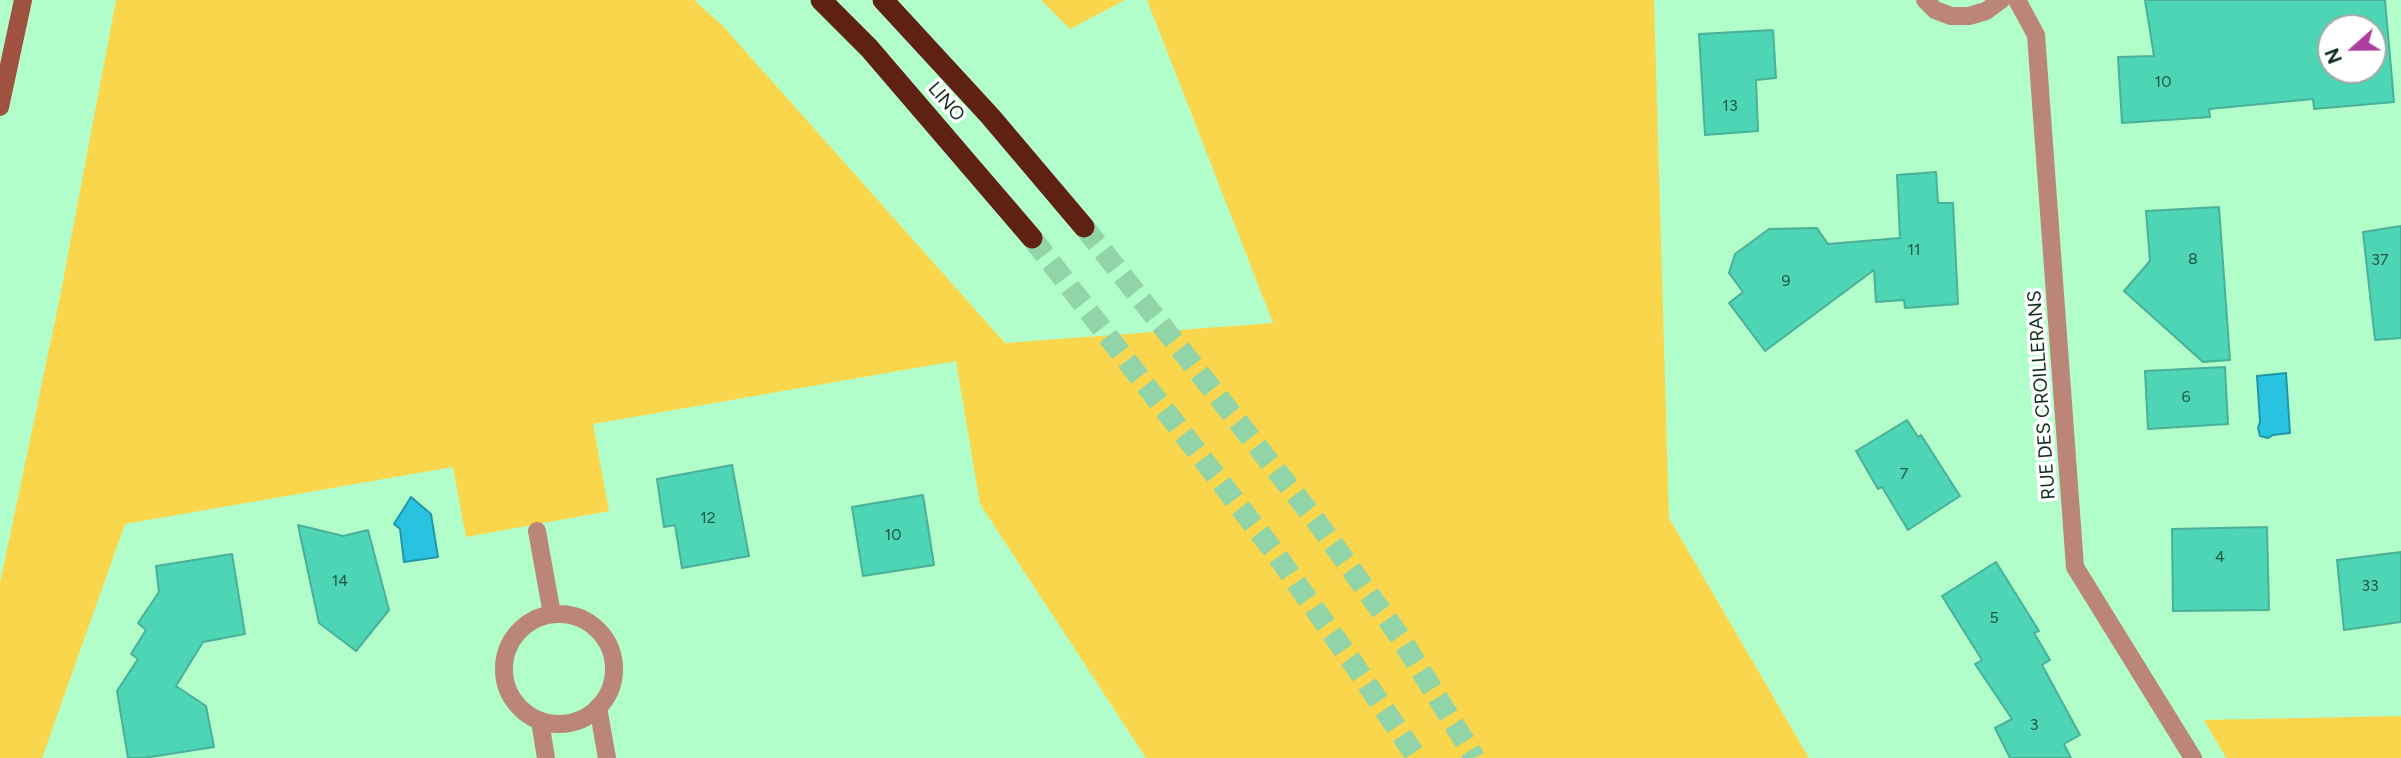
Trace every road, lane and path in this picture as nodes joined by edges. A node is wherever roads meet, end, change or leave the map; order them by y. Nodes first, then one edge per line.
1 (23, 0) edge
2 (821, 0) edge
3 (883, 0) edge
4 (1925, 0) edge
5 (2001, 0) edge
6 (2017, 0) edge
7 (0, 107) edge
8 (1084, 227) tunnel mouth
9 (1032, 238) tunnel mouth
10 (537, 531) dead end
11 (552, 614) junction
12 (598, 707) junction
13 (540, 721) junction
14 (546, 758) edge
15 (607, 758) edge
16 (2193, 758) edge

1 - 7 street
2 - 9 highway, LINO
3 - 8 highway, LINO
4 - 5 street
6 - 16 street, RUE DES CROILLERANS
10 - 11 street
11 - 12 street
11 - 13 street
12 - 13 street
12 - 15 street
13 - 14 street

